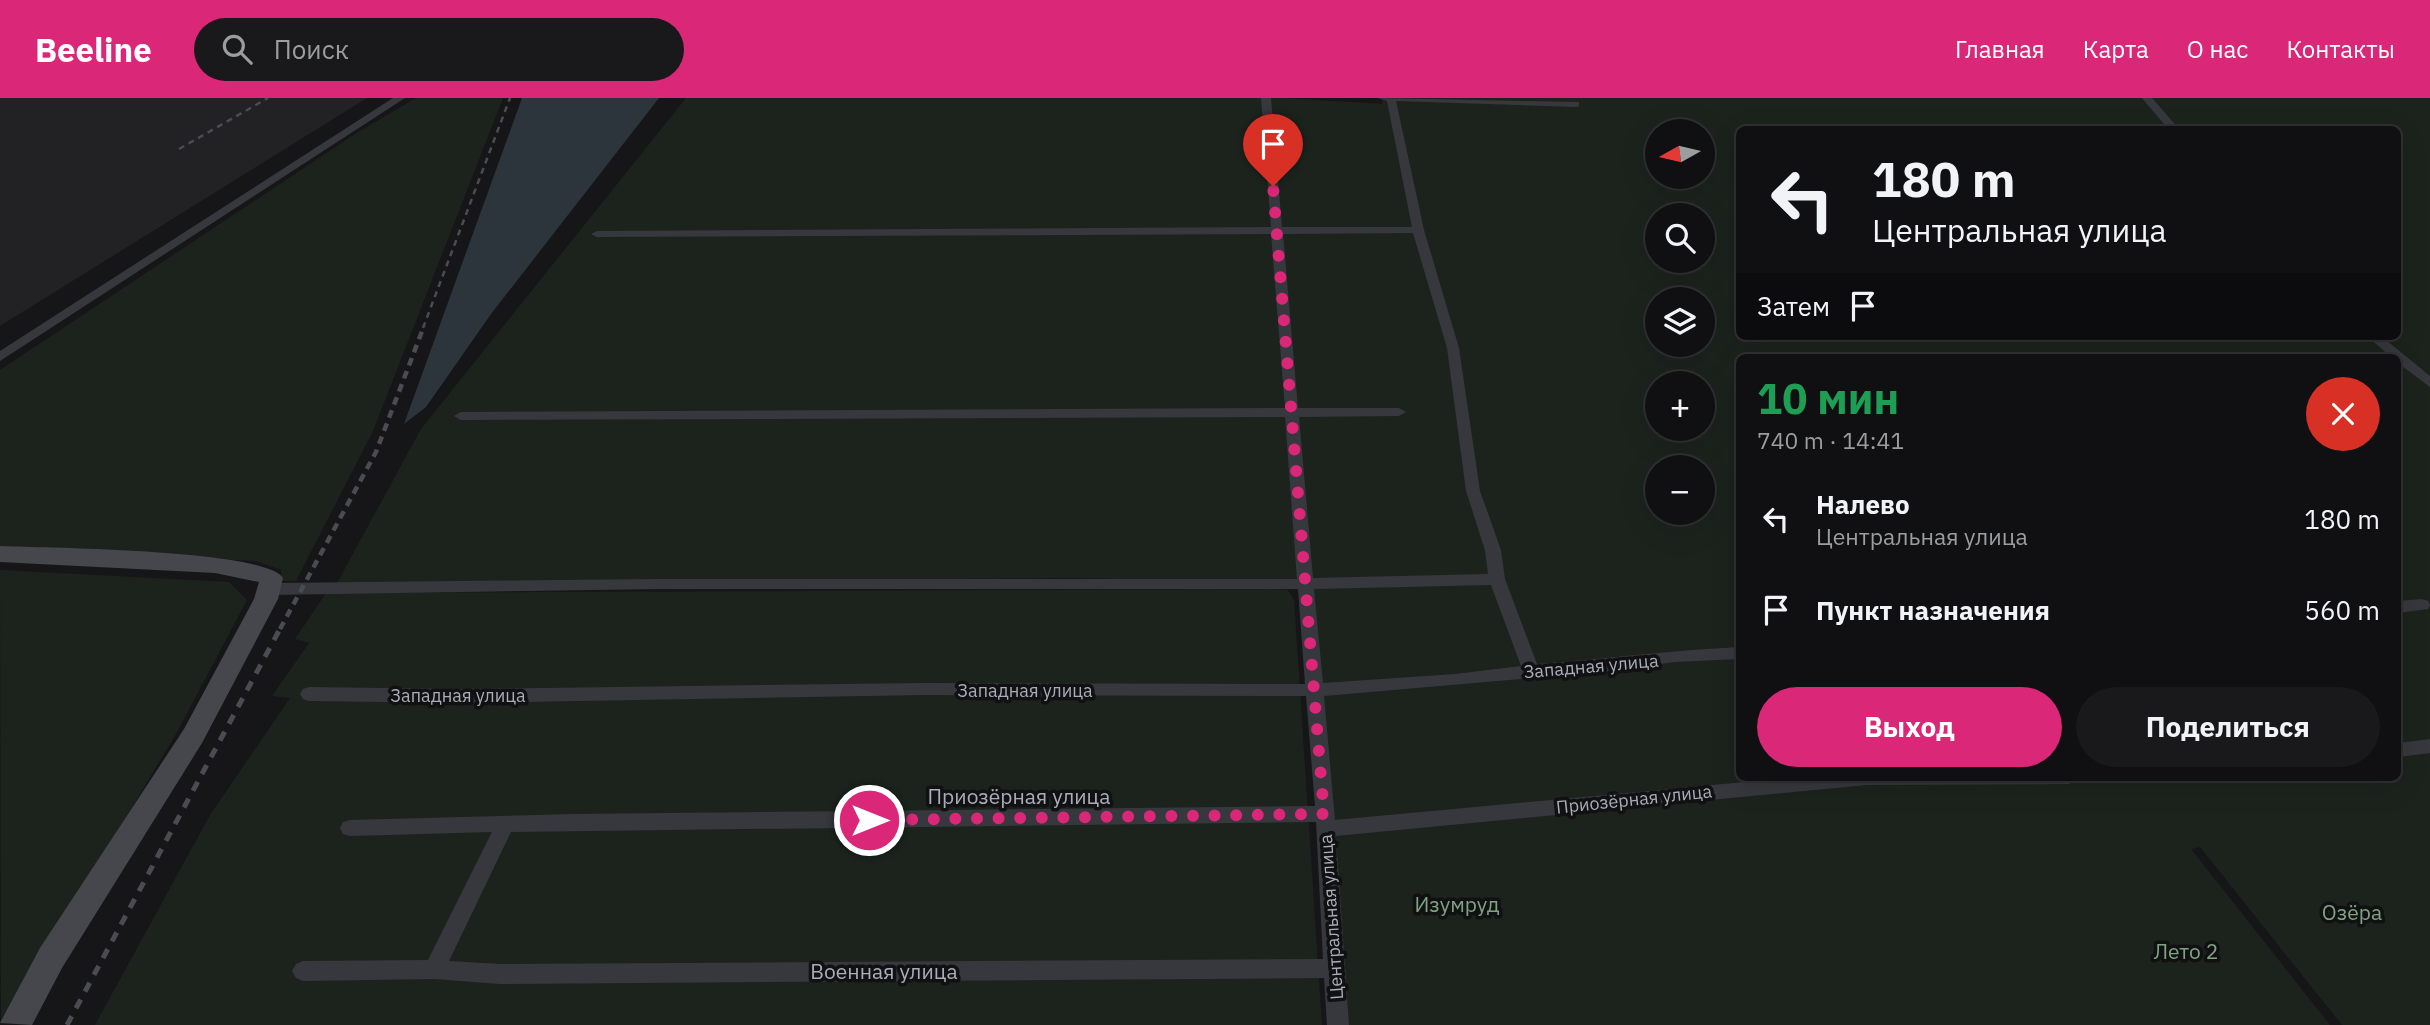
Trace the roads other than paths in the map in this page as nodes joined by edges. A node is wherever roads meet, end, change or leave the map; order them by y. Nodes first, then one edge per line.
1 (400, 98) edge
2 (1266, 98) edge
3 (1383, 98) edge
4 (1391, 98) edge
5 (2147, 98) edge
6 (1576, 104) dead end
7 (2172, 126) edge
8 (1418, 230) junction
9 (1277, 233) junction
10 (597, 234) dead end
11 (2378, 340) edge
12 (2395, 354) edge
13 (0, 357) edge
14 (2401, 359) edge
15 (2430, 383) edge
16 (1399, 412) dead end
17 (1292, 414) junction
18 (461, 416) dead end
19 (0, 554) edge
20 (1497, 579) junction
21 (1306, 584) junction
22 (270, 589) junction
23 (2421, 605) dead end
24 (2401, 607) edge
25 (1736, 653) edge
26 (1531, 671) junction
27 (1314, 690) junction
28 (309, 694) dead end
29 (2430, 746) edge
30 (2401, 750) edge
31 (1830, 781) edge
32 (1325, 822) junction
33 (505, 825) junction
34 (350, 828) dead end
35 (1334, 968) junction
36 (433, 969) junction
37 (303, 971) dead end
38 (15, 1025) edge
39 (1338, 1025) edge

1 - 13 street
2 - 9 street, Центральная улица
3 - 4 street
4 - 6 street
4 - 8 street
5 - 7 street
8 - 9 street
8 - 20 street
9 - 10 street
9 - 17 street, Центральная улица
11 - 12 street
14 - 15 street
16 - 17 street
17 - 18 street
17 - 21 street, Центральная улица
19 - 22 street
20 - 21 street
20 - 26 street
21 - 22 street
21 - 27 street, Центральная улица
22 - 38 street
23 - 24 street
25 - 26 street, Западная улица
26 - 27 street, Западная улица
27 - 28 street, Западная улица
27 - 32 street, Центральная улица
29 - 30 street
31 - 32 street, Приозёрная улица
32 - 33 street, Приозёрная улица
32 - 35 street, Центральная улица
33 - 34 street, Приозёрная улица
33 - 36 street
35 - 36 street, Военная улица
35 - 39 street, Центральная улица
36 - 37 street, Военная улица

